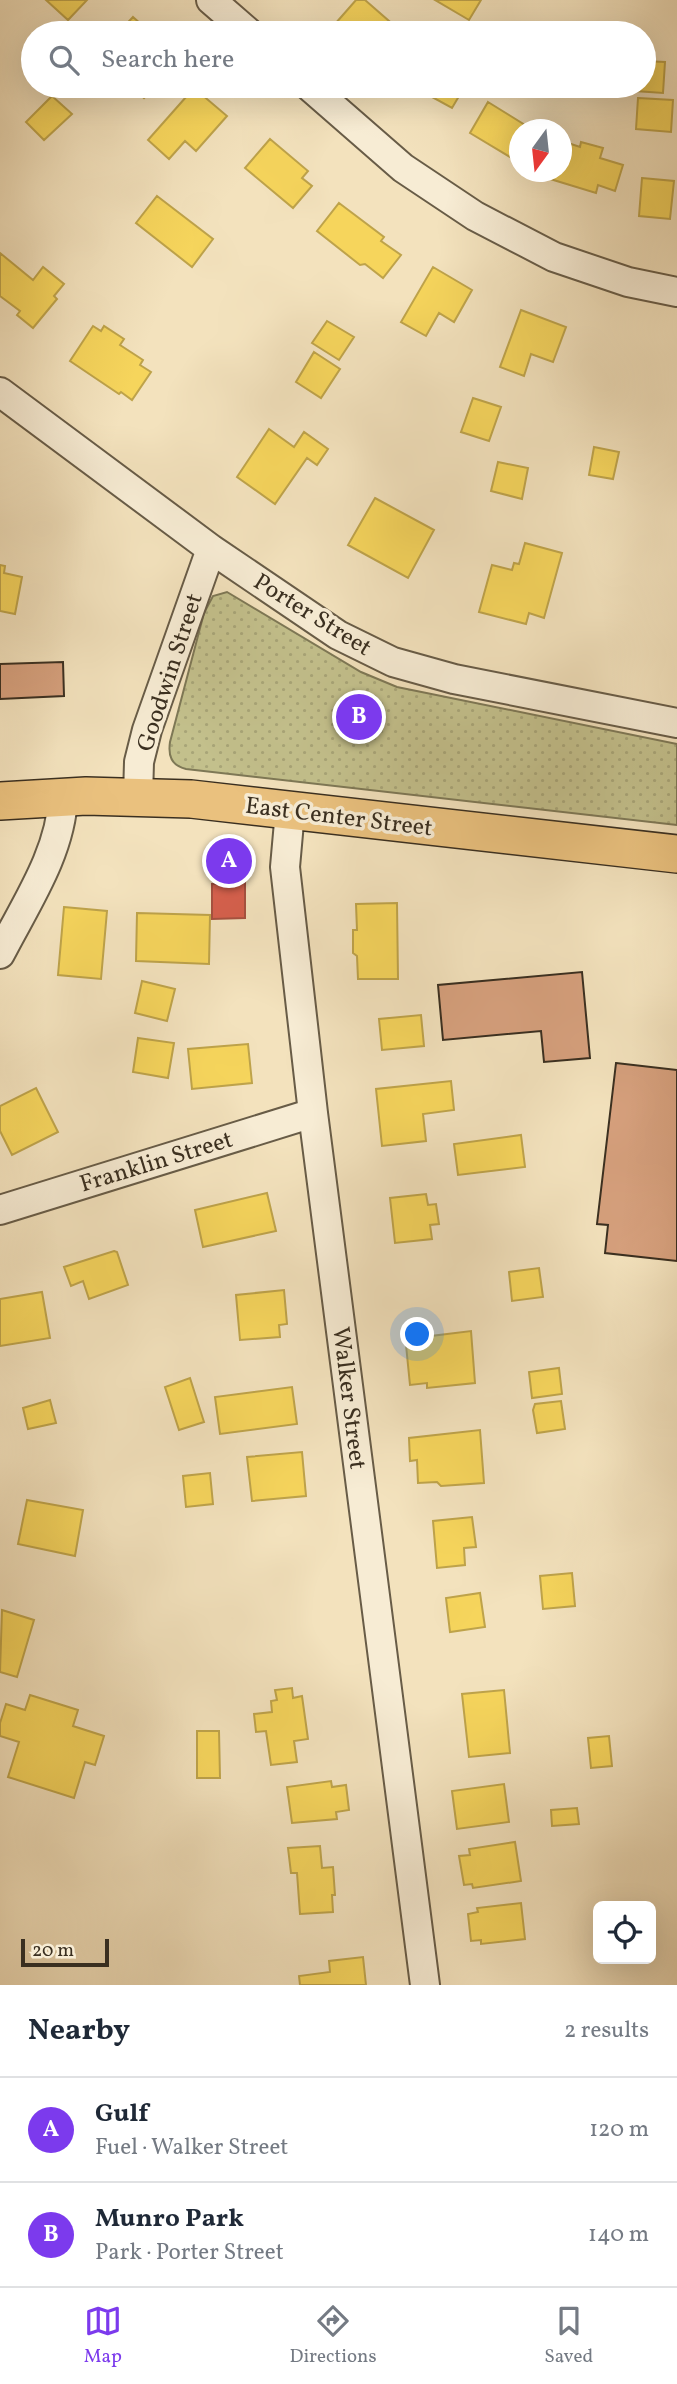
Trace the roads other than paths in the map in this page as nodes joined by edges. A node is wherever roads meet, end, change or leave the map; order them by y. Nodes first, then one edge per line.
1 (211, 0) edge
2 (235, 21) edge
3 (323, 98) edge
4 (677, 292) edge
5 (0, 392) edge
6 (211, 549) junction
7 (677, 723) edge
8 (63, 797) junction
9 (138, 797) junction
10 (0, 801) edge
11 (290, 811) junction
12 (677, 854) edge
13 (0, 954) edge
14 (313, 1113) junction
15 (0, 1210) edge
16 (425, 1985) edge

1 - 2 street
3 - 4 street
5 - 6 street, Porter Street
6 - 7 street, Porter Street
6 - 9 street, Goodwin Street
8 - 9 main road, East Center Street
8 - 10 main road, East Center Street
8 - 13 street
9 - 11 main road, East Center Street
11 - 12 main road, East Center Street
11 - 14 street, Walker Street
14 - 15 street, Franklin Street
14 - 16 street, Walker Street

